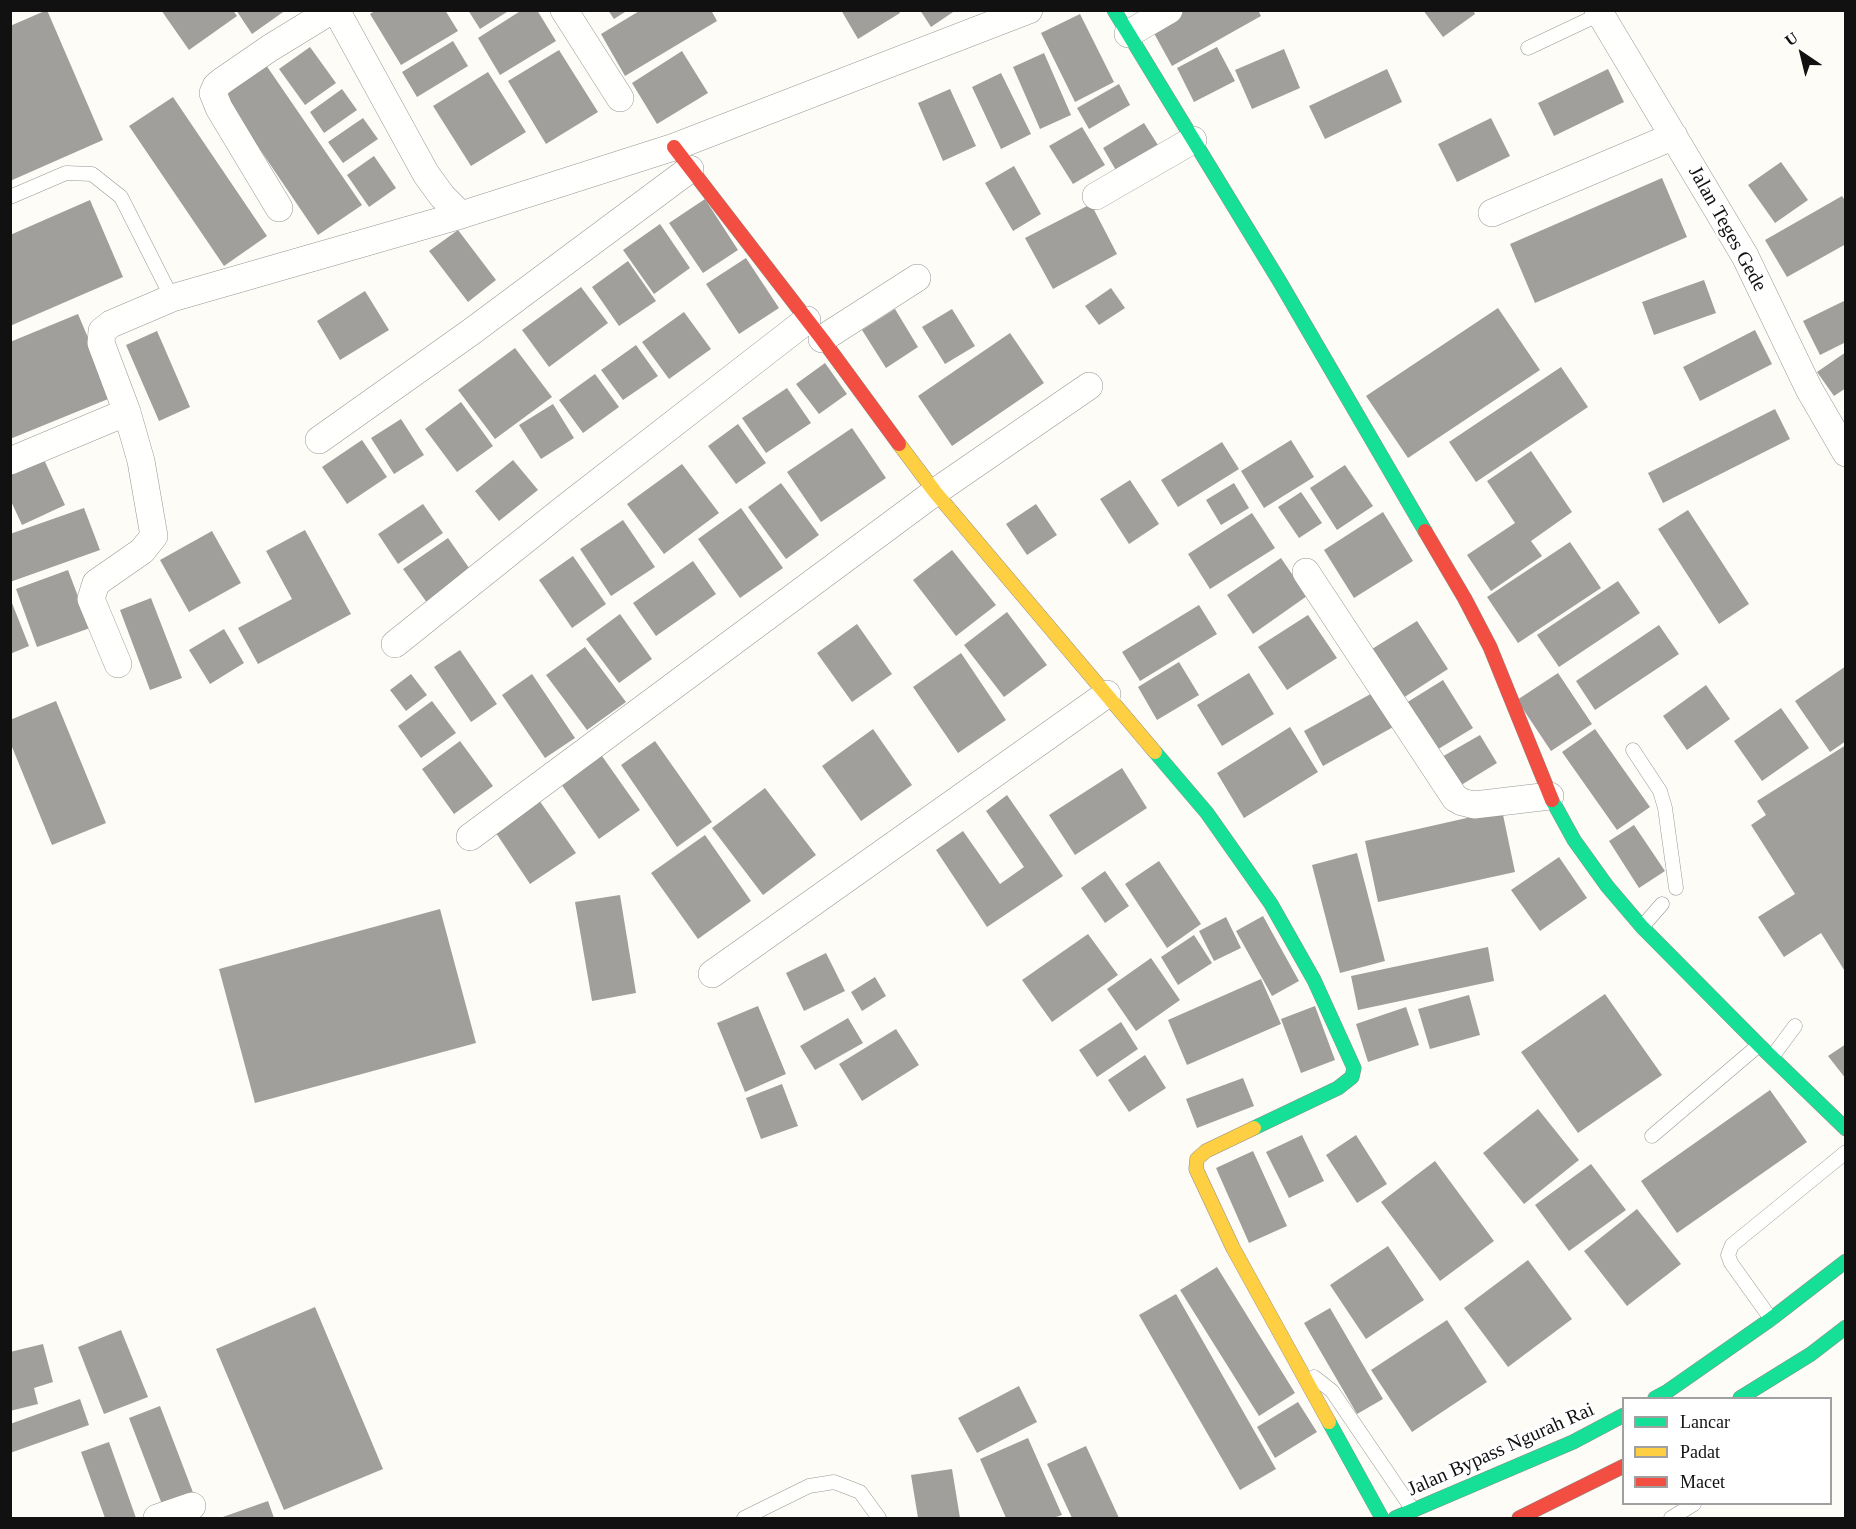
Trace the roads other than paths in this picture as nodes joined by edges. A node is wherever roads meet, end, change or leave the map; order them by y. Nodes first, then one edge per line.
1 (334, 10) edge
2 (564, 10) edge
3 (1029, 10) edge
4 (1114, 10) edge
5 (1169, 10) edge
6 (1599, 12) edge
7 (1128, 34) junction
8 (1528, 48) dead end
9 (620, 98) dead end
10 (1674, 136) junction
11 (1193, 140) junction
12 (674, 147) junction
13 (690, 169) junction
14 (1096, 196) dead end
15 (10, 197) edge
16 (279, 208) dead end
17 (1492, 213) dead end
18 (461, 215) junction
19 (917, 278) dead end
20 (172, 298) junction
21 (814, 329) junction
22 (1089, 386) dead end
23 (127, 412) junction
24 (319, 440) dead end
25 (1845, 453) edge
26 (10, 461) edge
27 (934, 492) junction
28 (1306, 572) dead end
29 (395, 644) dead end
30 (118, 664) dead end
31 (1107, 694) junction
32 (1633, 750) dead end
33 (1550, 796) junction
34 (471, 837) dead end
35 (1676, 888) dead end
36 (1662, 904) dead end
37 (1642, 927) junction
38 (712, 974) dead end
39 (1795, 1026) dead end
40 (1759, 1045) junction
41 (1772, 1057) junction
42 (1845, 1129) edge
43 (1652, 1136) dead end
44 (1845, 1152) edge
45 (1845, 1261) edge
46 (1771, 1319) junction
47 (1845, 1327) edge
48 (1299, 1368) junction
49 (1657, 1397) edge
50 (1742, 1397) edge
51 (1622, 1416) edge
52 (1622, 1467) edge
53 (1691, 1505) edge
54 (192, 1506) dead end
55 (1414, 1512) junction
56 (1540, 1514) edge
57 (157, 1518) edge
58 (744, 1518) edge
59 (879, 1518) edge
60 (1382, 1518) edge
61 (1395, 1518) edge
62 (1519, 1518) edge
63 (1671, 1518) edge

1 - 16 street
1 - 18 street
2 - 9 street
3 - 12 street
4 - 7 main road
5 - 7 street
6 - 8 lane
6 - 10 street, Jalan Teges Gede
7 - 11 main road
10 - 17 street
10 - 25 street, Jalan Teges Gede
11 - 14 street
11 - 33 main road
12 - 13 main road
12 - 18 street
13 - 21 main road
13 - 24 street
15 - 20 lane
18 - 20 street
19 - 21 street
20 - 23 street
21 - 27 main road
21 - 29 street
22 - 27 street
23 - 26 street
23 - 30 street
27 - 31 main road
27 - 34 street
28 - 33 street
31 - 38 street
31 - 48 main road
32 - 35 lane
33 - 37 main road
36 - 37 lane
37 - 40 main road
39 - 41 lane
40 - 41 main road
40 - 43 lane
41 - 42 main road
44 - 46 lane
45 - 46 main road
46 - 49 main road
47 - 50 main road
48 - 55 lane
48 - 60 main road
51 - 55 main road, Jalan Bypass Ngurah Rai
52 - 56 main road
53 - 63 lane
54 - 57 street
55 - 61 main road, Jalan Bypass Ngurah Rai
56 - 62 main road
58 - 59 lane

